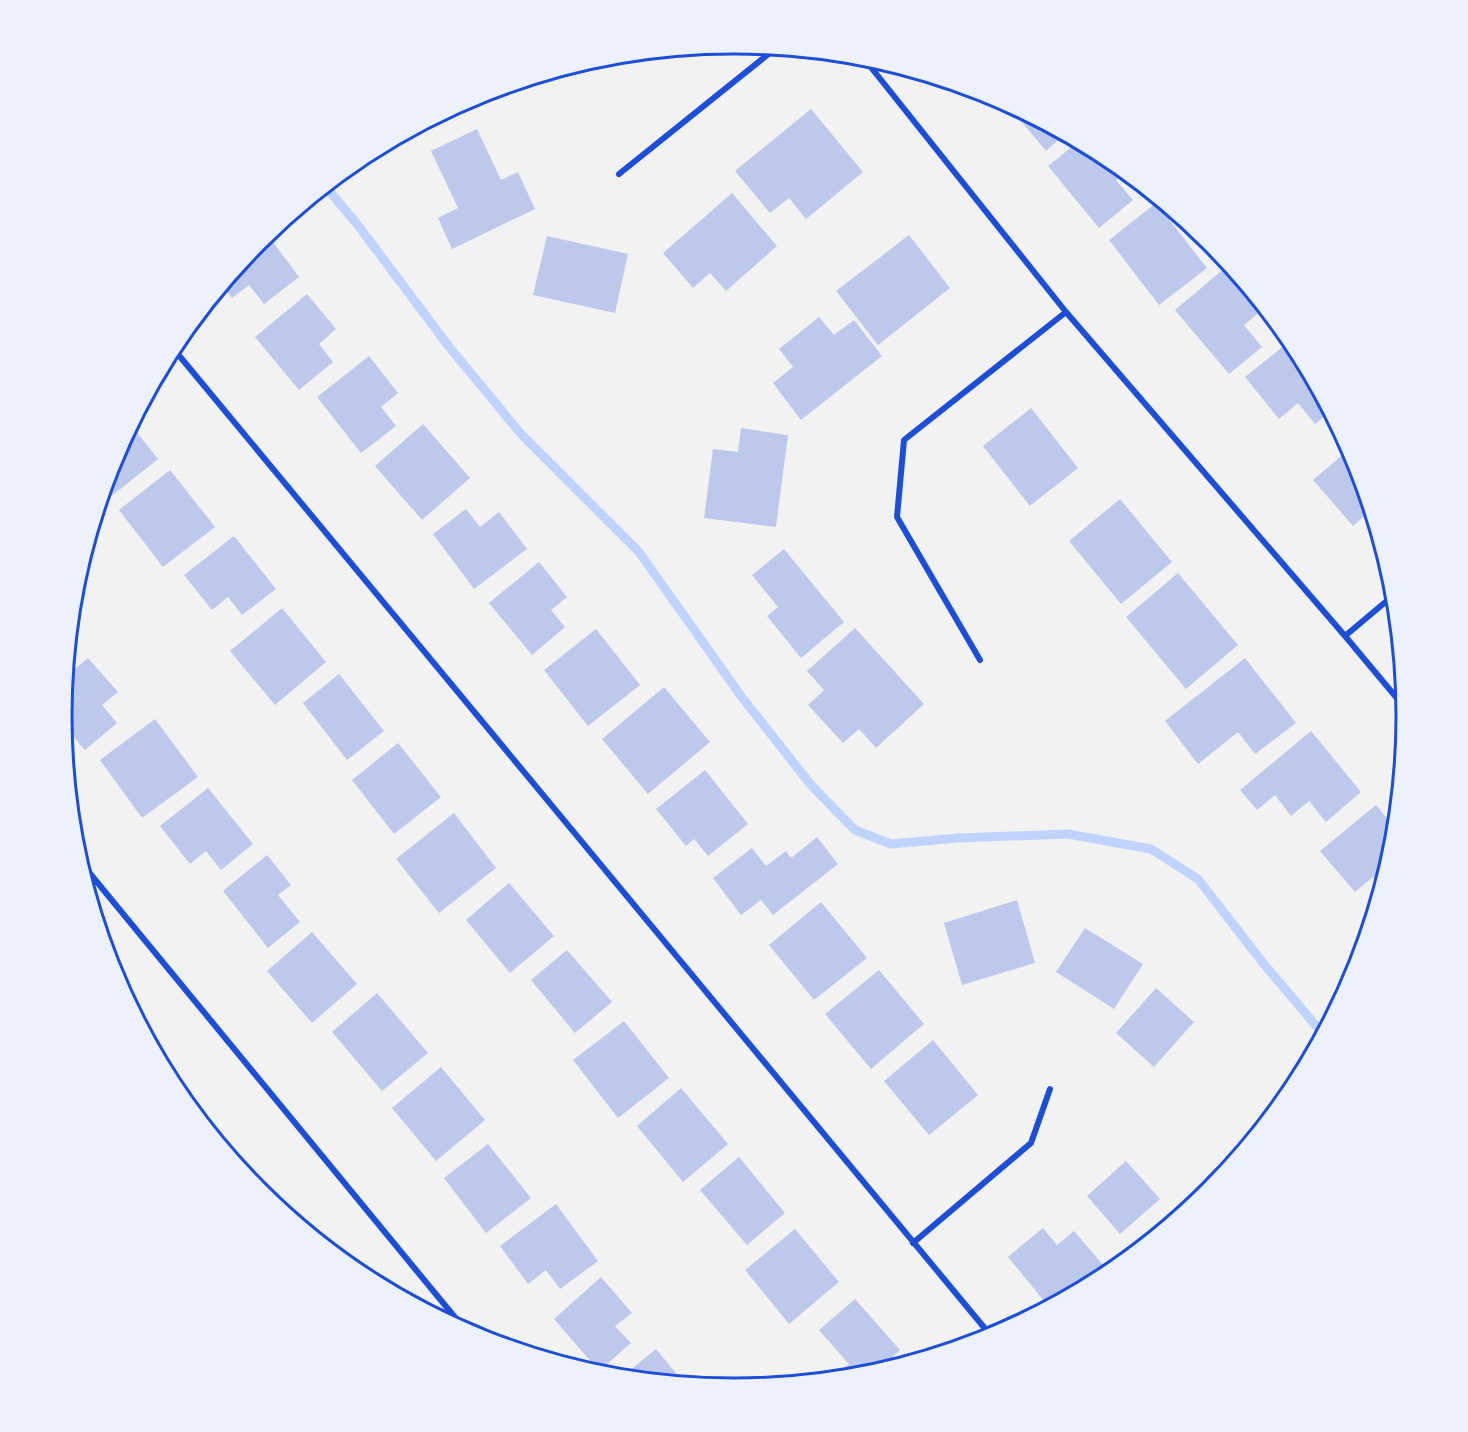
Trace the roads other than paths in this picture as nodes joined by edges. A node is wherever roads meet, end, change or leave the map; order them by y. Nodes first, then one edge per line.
1 (768, 55) edge
2 (873, 69) edge
3 (619, 174) dead end
4 (1066, 312) junction
5 (179, 356) edge
6 (1385, 602) edge
7 (1345, 636) junction
8 (980, 660) dead end
9 (1396, 697) edge
10 (93, 877) edge
11 (1050, 1089) dead end
12 (913, 1243) junction
13 (454, 1316) edge
14 (985, 1329) edge

1 - 3 street
2 - 4 street
4 - 7 street
4 - 8 street
5 - 12 street
6 - 7 street
7 - 9 street
10 - 13 street
11 - 12 street
12 - 14 street

